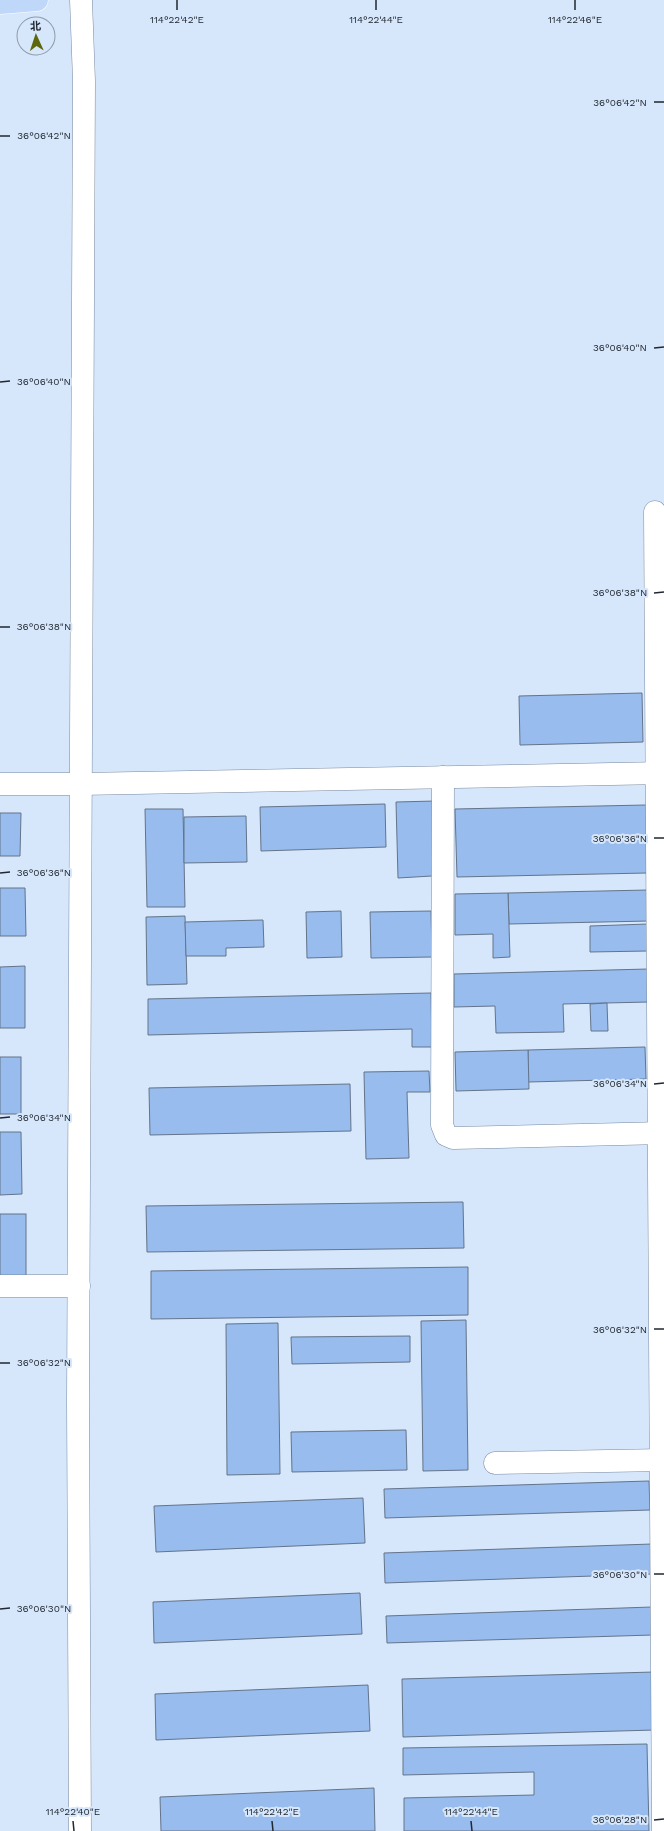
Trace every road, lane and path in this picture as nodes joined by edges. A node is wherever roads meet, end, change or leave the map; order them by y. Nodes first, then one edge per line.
1 (36, 0) edge
2 (80, 0) edge
3 (0, 2) edge
4 (655, 512) dead end
5 (660, 773) edge
6 (443, 777) junction
7 (0, 784) edge
8 (81, 784) junction
9 (661, 1133) edge
10 (0, 1286) edge
11 (79, 1286) junction
12 (662, 1460) edge
13 (495, 1463) dead end
14 (80, 1831) edge
15 (663, 1831) edge

1 - 3 main road
2 - 8 street
4 - 5 street
5 - 6 street
5 - 9 street
6 - 8 street
6 - 9 street
7 - 8 street
8 - 11 street
9 - 12 street
10 - 11 street
11 - 14 street
12 - 13 street
12 - 15 street

